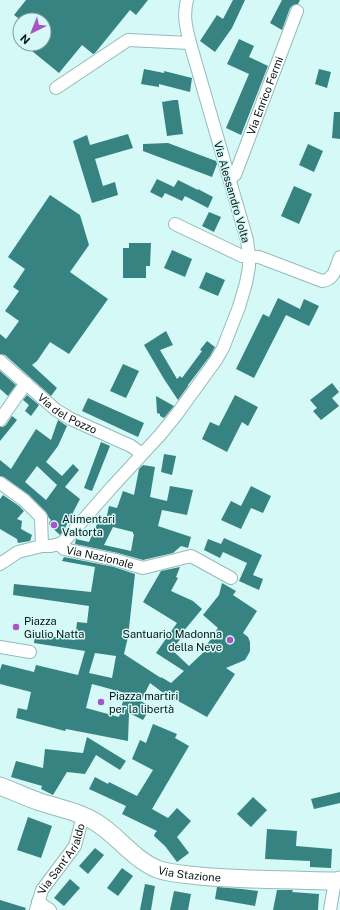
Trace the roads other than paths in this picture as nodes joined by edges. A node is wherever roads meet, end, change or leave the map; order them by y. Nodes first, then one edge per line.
1 (187, 0) edge
2 (297, 11) dead end
3 (190, 43) junction
4 (56, 88) dead end
5 (229, 177) junction
6 (175, 224) dead end
7 (249, 256) junction
8 (340, 257) edge
9 (0, 361) edge
10 (26, 383) junction
11 (0, 420) edge
12 (142, 454) junction
13 (0, 483) edge
14 (58, 544) junction
15 (42, 546) junction
16 (0, 564) edge
17 (231, 578) dead end
18 (0, 647) edge
19 (30, 652) dead end
20 (0, 786) edge
21 (83, 816) junction
22 (338, 881) edge
23 (37, 906) edge
24 (50, 910) edge
25 (330, 910) edge

1 - 3 street, Via Alessandro Volta
2 - 5 street, Via Enrico Fermi
3 - 4 street
3 - 5 street, Via Alessandro Volta
5 - 7 street, Via Alessandro Volta
6 - 7 street
7 - 8 street
7 - 12 street, Via Alessandro Volta
9 - 10 street, Via del Pozzo
10 - 11 street
10 - 12 street, Via del Pozzo
12 - 14 street, Via Alessandro Volta
13 - 15 street
14 - 15 street
14 - 17 street, Via Nazionale
15 - 16 street
18 - 19 street
20 - 21 main road, Via Stazione
21 - 22 main road, Via Stazione
21 - 23 street, Via Sant'Arialdo
22 - 25 street, Via Stazione
23 - 24 street, Via Sant'Arialdo

